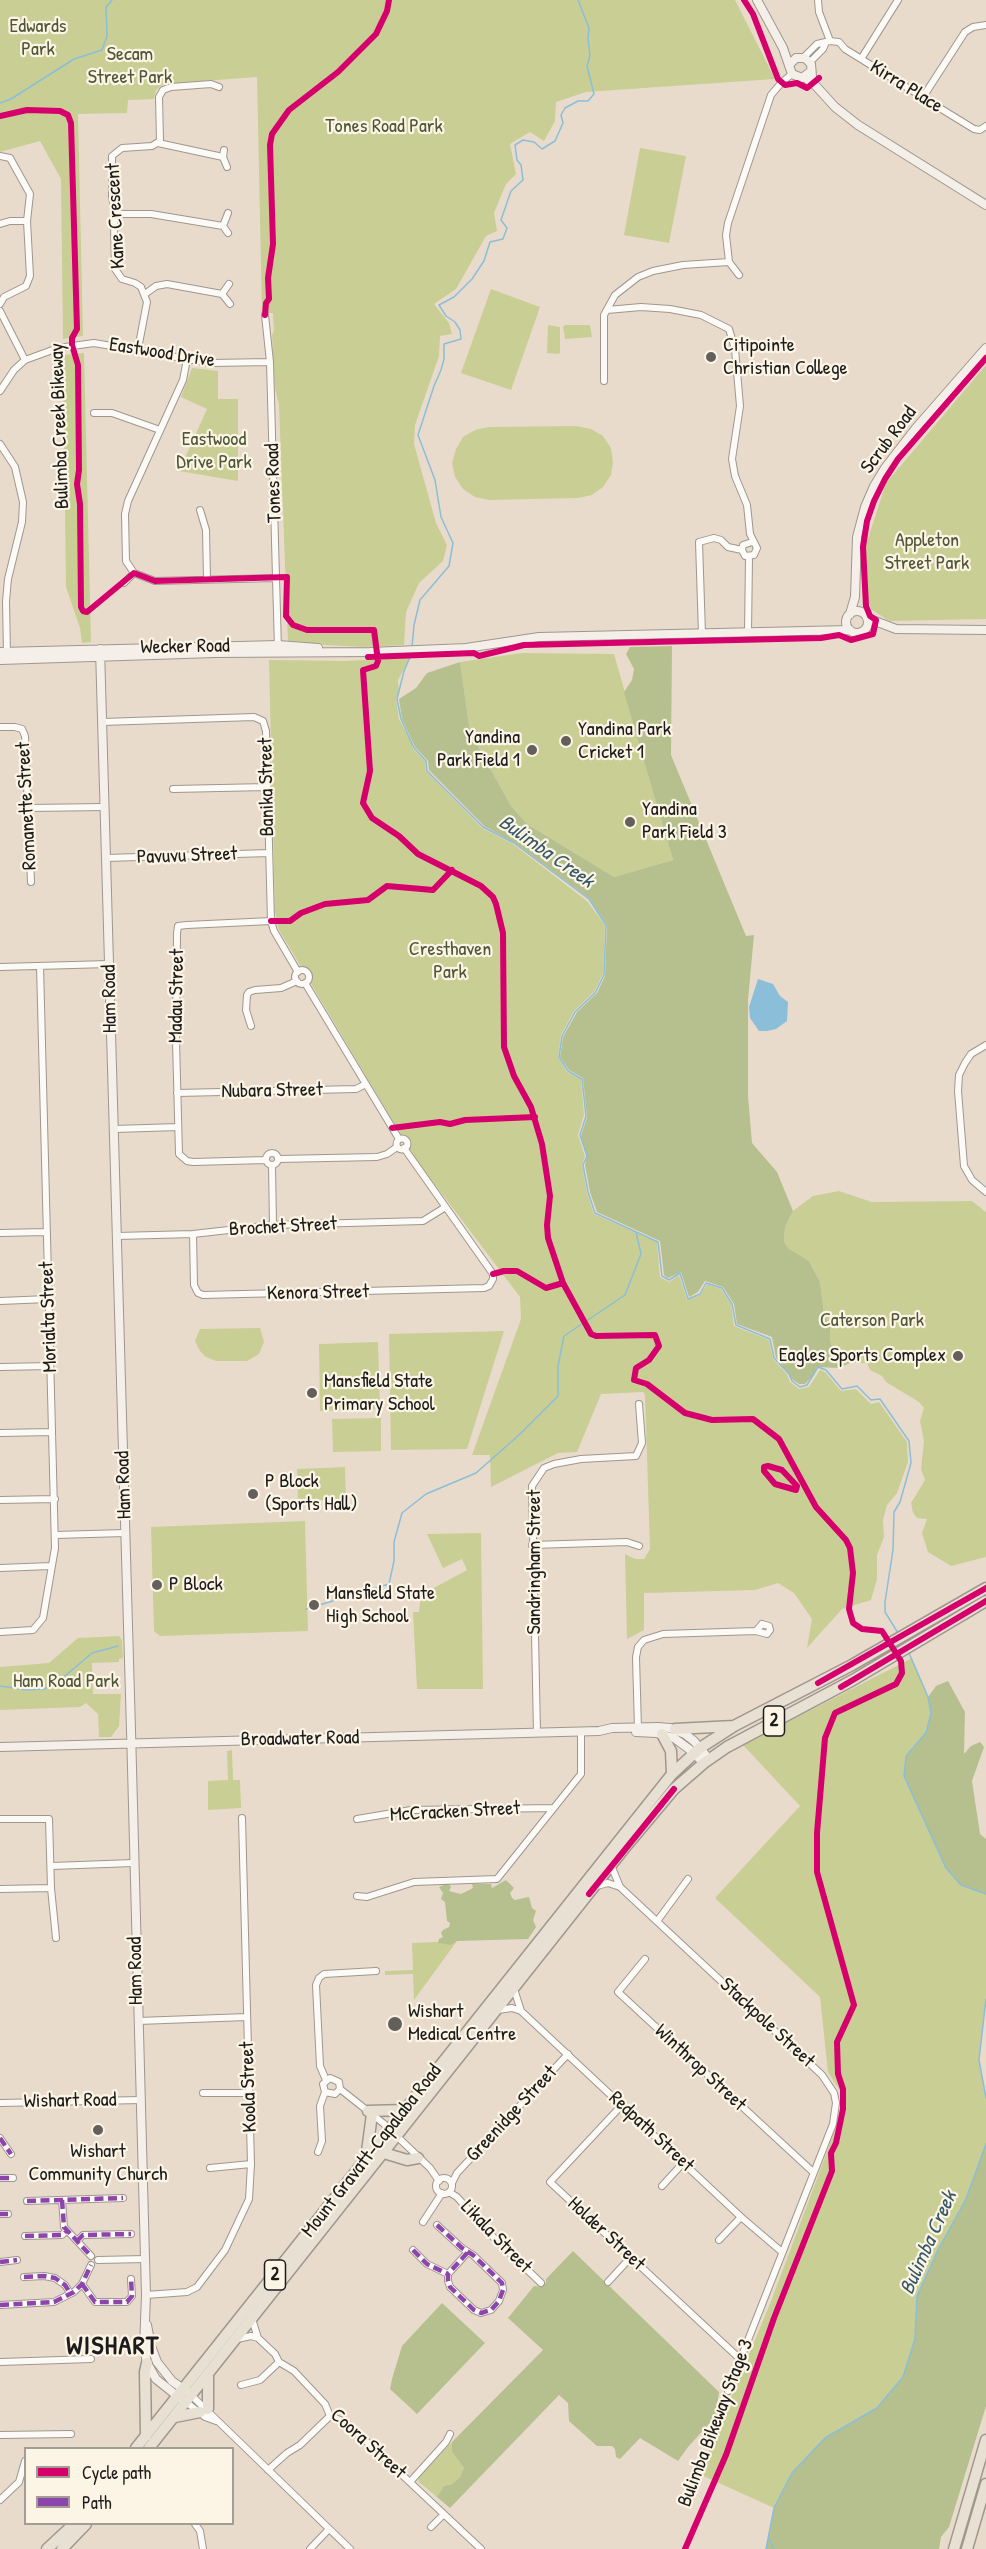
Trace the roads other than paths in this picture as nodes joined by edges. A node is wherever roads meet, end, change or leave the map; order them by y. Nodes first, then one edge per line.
1 (757, 0) edge
2 (818, 0) edge
3 (898, 0) edge
4 (986, 25) edge
5 (828, 41) junction
6 (861, 59) junction
7 (800, 60) junction
8 (792, 74) junction
9 (807, 75) junction
10 (219, 87) dead end
11 (925, 94) junction
12 (985, 128) edge
13 (158, 143) junction
14 (0, 156) edge
15 (227, 167) dead end
16 (986, 205) edge
17 (228, 213) dead end
18 (117, 214) junction
19 (27, 221) junction
20 (0, 224) edge
21 (223, 226) junction
22 (228, 233) dead end
23 (729, 262) junction
24 (739, 276) dead end
25 (229, 284) dead end
26 (145, 294) junction
27 (222, 294) junction
28 (0, 304) edge
29 (230, 304) dead end
30 (608, 310) junction
31 (0, 311) edge
32 (265, 315) dead end
33 (986, 348) edge
34 (138, 349) junction
35 (187, 359) junction
36 (26, 360) junction
37 (270, 362) junction
38 (604, 381) dead end
39 (0, 391) edge
40 (94, 413) dead end
41 (160, 430) junction
42 (0, 444) edge
43 (200, 510) dead end
44 (752, 542) junction
45 (742, 550) junction
46 (749, 557) junction
47 (134, 573) junction
48 (276, 578) junction
49 (207, 579) junction
50 (124, 583) dead end
51 (855, 597) junction
52 (849, 615) junction
53 (865, 616) junction
54 (887, 627) junction
55 (827, 629) junction
56 (850, 630) junction
57 (986, 630) edge
58 (864, 631) junction
59 (748, 633) junction
60 (702, 634) junction
61 (278, 649) junction
62 (100, 653) junction
63 (4, 656) edge
64 (102, 722) junction
65 (0, 728) edge
66 (267, 787) junction
67 (173, 789) dead end
68 (105, 807) junction
69 (28, 808) junction
70 (269, 853) junction
71 (106, 858) junction
72 (31, 882) dead end
73 (271, 921) junction
74 (110, 964) junction
75 (40, 966) junction
76 (0, 967) edge
77 (298, 972) junction
78 (297, 981) junction
79 (305, 983) junction
80 (251, 1026) dead end
81 (986, 1045) edge
82 (366, 1084) junction
83 (177, 1094) junction
84 (178, 1127) junction
85 (114, 1129) junction
86 (401, 1148) junction
87 (278, 1159) junction
88 (266, 1160) junction
89 (272, 1165) junction
90 (986, 1192) edge
91 (444, 1208) junction
92 (273, 1225) junction
93 (47, 1232) junction
94 (0, 1233) edge
95 (193, 1234) junction
96 (117, 1236) junction
97 (48, 1299) junction
98 (0, 1301) edge
99 (50, 1366) junction
100 (0, 1367) edge
101 (639, 1404) dead end
102 (52, 1432) junction
103 (0, 1433) edge
104 (55, 1499) junction
105 (0, 1500) edge
106 (125, 1533) junction
107 (55, 1535) junction
108 (532, 1545) junction
109 (639, 1546) dead end
110 (51, 1566) junction
111 (0, 1568) edge
112 (986, 1588) edge
113 (986, 1601) edge
114 (756, 1631) dead end
115 (0, 1632) edge
116 (734, 1726) junction
117 (675, 1729) junction
118 (638, 1730) junction
119 (581, 1731) junction
120 (537, 1733) junction
121 (662, 1734) junction
122 (132, 1743) junction
123 (0, 1747) edge
124 (697, 1751) junction
125 (706, 1761) junction
126 (672, 1774) junction
127 (553, 1808) junction
128 (242, 1818) dead end
129 (0, 1819) edge
130 (357, 1819) dead end
131 (134, 1863) junction
132 (611, 1865) junction
133 (52, 1866) junction
134 (688, 1879) dead end
135 (620, 1887) junction
136 (51, 1888) junction
137 (593, 1888) junction
138 (0, 1890) edge
139 (357, 1896) dead end
140 (658, 1920) junction
141 (56, 1938) dead end
142 (645, 1959) dead end
143 (376, 1971) dead end
144 (514, 1989) junction
145 (497, 2010) junction
146 (521, 2011) junction
147 (247, 2017) junction
148 (138, 2021) junction
149 (567, 2054) junction
150 (326, 2080) junction
151 (340, 2089) junction
152 (326, 2092) junction
153 (203, 2093) dead end
154 (249, 2093) junction
155 (141, 2100) junction
156 (0, 2103) edge
157 (622, 2105) junction
158 (405, 2110) junction
159 (370, 2112) junction
160 (393, 2133) junction
161 (0, 2138) edge
162 (318, 2152) dead end
163 (384, 2153) junction
164 (11, 2154) dead end
165 (418, 2158) junction
166 (366, 2160) junction
167 (684, 2162) junction
168 (251, 2164) junction
169 (210, 2168) dead end
170 (813, 2172) junction
171 (457, 2174) junction
172 (0, 2178) edge
173 (13, 2178) dead end
174 (441, 2180) junction
175 (452, 2183) junction
176 (662, 2186) dead end
177 (449, 2192) junction
178 (441, 2193) junction
179 (123, 2198) dead end
180 (62, 2200) junction
181 (27, 2201) dead end
182 (0, 2214) edge
183 (8, 2214) dead end
184 (741, 2217) junction
185 (423, 2222) dead end
186 (437, 2225) dead end
187 (66, 2231) junction
188 (131, 2234) dead end
189 (26, 2236) dead end
190 (719, 2240) dead end
191 (77, 2241) junction
192 (413, 2250) dead end
193 (468, 2252) junction
194 (782, 2252) junction
195 (91, 2256) dead end
196 (631, 2257) junction
197 (145, 2259) junction
198 (17, 2260) dead end
199 (98, 2260) dead end
200 (0, 2262) edge
201 (91, 2265) dead end
202 (448, 2274) junction
203 (24, 2277) dead end
204 (131, 2279) dead end
205 (608, 2282) dead end
206 (541, 2283) dead end
207 (82, 2284) junction
208 (70, 2293) junction
209 (146, 2295) junction
210 (0, 2305) edge
211 (251, 2318) junction
212 (146, 2322) junction
213 (258, 2338) junction
214 (237, 2339) junction
215 (91, 2359) dead end
216 (740, 2359) junction
217 (0, 2362) edge
218 (279, 2362) junction
219 (147, 2363) junction
220 (208, 2376) junction
221 (241, 2385) dead end
222 (728, 2391) dead end
223 (185, 2396) junction
224 (204, 2411) junction
225 (330, 2415) junction
226 (175, 2417) junction
227 (71, 2434) dead end
228 (450, 2434) dead end
229 (0, 2435) edge
230 (146, 2436) junction
231 (986, 2440) edge
232 (137, 2447) edge
233 (150, 2447) edge
234 (24, 2464) edge
235 (268, 2470) junction
236 (410, 2482) junction
237 (986, 2484) edge
238 (0, 2500) edge
239 (444, 2514) junction
240 (72, 2525) edge
241 (84, 2525) edge
242 (196, 2525) edge
243 (431, 2527) dead end
244 (329, 2529) junction
245 (47, 2549) edge
246 (62, 2549) edge
247 (203, 2549) edge
248 (310, 2549) edge
249 (350, 2549) edge
250 (481, 2549) edge
251 (954, 2549) edge
252 (967, 2549) edge

1 - 7 street
2 - 5 street
3 - 6 street
4 - 11 street
5 - 6 street, Kirra Place
5 - 7 street
6 - 11 street, Kirra Place
7 - 8 street
7 - 9 street
8 - 9 street
8 - 23 street
9 - 16 street
10 - 13 street
11 - 12 street, Kirra Place
13 - 15 street
13 - 18 street, Kane Crescent
14 - 19 street
17 - 21 street
18 - 21 street
18 - 26 street, Kane Crescent
19 - 20 street
19 - 28 street
21 - 22 street
23 - 24 street
23 - 30 street
25 - 27 street
26 - 27 street
26 - 34 street, Kane Crescent
27 - 29 street
30 - 38 street
30 - 44 street
31 - 36 street
32 - 37 street, Tones Road
33 - 51 street, Scrub Road
34 - 35 street, Eastwood Drive
34 - 36 street, Eastwood Drive
35 - 37 street, Eastwood Drive
35 - 41 street
36 - 39 street, Eastwood Drive
37 - 48 street, Tones Road
40 - 41 street
41 - 47 street
42 - 63 street
43 - 49 street
44 - 45 street
44 - 46 street
45 - 46 street
45 - 60 street
46 - 59 street
47 - 49 street
47 - 50 street
48 - 49 street
48 - 61 street, Tones Road
51 - 52 street, Scrub Road
51 - 53 street, Scrub Road
52 - 53 street, Wecker Road
52 - 55 street, Wecker Road
52 - 56 street
53 - 54 street, Wecker Road
53 - 58 street
54 - 57 street, Wecker Road
54 - 58 street, Wecker Road
55 - 56 street, Wecker Road
55 - 59 street, Wecker Road
56 - 58 street, Wecker Road
59 - 60 street, Wecker Road
60 - 61 street, Wecker Road
61 - 62 street, Wecker Road
62 - 63 street, Wecker Road
62 - 64 street, Ham Road
64 - 66 street, Banika Street
64 - 68 street, Ham Road
65 - 69 street, Romanette Street
66 - 67 street
66 - 70 street, Banika Street
68 - 69 street
68 - 71 street, Ham Road
69 - 72 street, Romanette Street
70 - 71 street, Pavuvu Street
70 - 73 street, Banika Street
71 - 74 street, Ham Road
73 - 77 street, Banika Street
73 - 83 street, Madau Street
74 - 75 street
74 - 85 street, Ham Road
75 - 76 street
75 - 93 street, Morialta Street
77 - 78 street
77 - 79 street
78 - 79 street
78 - 80 street
79 - 82 street
81 - 90 street
82 - 83 street, Nubara Street
82 - 86 street
83 - 84 street, Madau Street
84 - 85 street
84 - 88 street, Madau Street
85 - 96 street, Ham Road
86 - 87 street
86 - 91 street
87 - 88 street
87 - 89 street
88 - 89 street
89 - 92 street
91 - 92 street, Brochet Street
91 - 95 street, Kenora Street
92 - 95 street, Brochet Street
93 - 94 street
93 - 97 street, Morialta Street
95 - 96 street, Brochet Street
96 - 106 street, Ham Road
97 - 98 street
97 - 99 street, Morialta Street
99 - 100 street
99 - 102 street, Morialta Street
101 - 108 street, Sandringham Street
102 - 103 street
102 - 104 street, Morialta Street
104 - 105 street
104 - 107 street, Morialta Street
106 - 107 street
106 - 122 street, Ham Road
107 - 110 street, Morialta Street
108 - 109 street
108 - 120 street, Sandringham Street
110 - 111 street
110 - 115 street, Morialta Street
112 - 116 highway, Mount Gravatt-Capalaba Road / 2
113 - 125 highway, Mount Gravatt-Capalaba Road / 2
114 - 118 street
116 - 117 highway
116 - 124 highway, Mount Gravatt-Capalaba Road / 2
117 - 118 street, Broadwater Road
117 - 124 street, Broadwater Road
118 - 119 street, Broadwater Road
118 - 121 street, Broadwater Road
119 - 120 street, Broadwater Road
119 - 127 street
120 - 122 street, Broadwater Road
121 - 124 street, Broadwater Road
121 - 126 highway
122 - 123 street, Broadwater Road
122 - 131 street, Ham Road
124 - 125 street, Broadwater Road
124 - 126 highway, Mount Gravatt-Capalaba Road / 2
125 - 132 highway, Mount Gravatt-Capalaba Road / 2
126 - 158 highway, Mount Gravatt-Capalaba Road / 2
127 - 130 street, McCracken Street
127 - 139 street
128 - 147 street, Koola Street
129 - 133 street
131 - 133 street
131 - 148 street, Ham Road
132 - 135 street, Stackpole Street
132 - 137 highway, Mount Gravatt-Capalaba Road / 2
133 - 136 street
134 - 140 street
135 - 137 street
135 - 140 street, Stackpole Street
136 - 138 street
136 - 141 street
137 - 144 highway, Mount Gravatt-Capalaba Road / 2
140 - 170 street, Stackpole Street
142 - 170 street, Winthrop Street
143 - 150 street
144 - 145 highway, Mount Gravatt-Capalaba Road / 2
144 - 146 street, Redpath Street
145 - 146 street
145 - 160 highway, Mount Gravatt-Capalaba Road / 2
146 - 149 street, Redpath Street
147 - 148 street
147 - 154 street, Koola Street
148 - 155 street, Ham Road
149 - 157 street, Redpath Street
149 - 171 street, Greenidge Street
150 - 151 street
150 - 152 street
151 - 152 street
151 - 159 street
152 - 162 street
153 - 154 street
154 - 168 street, Koola Street
155 - 156 street, Wishart Road
155 - 197 street, Ham Road
157 - 167 street, Redpath Street
157 - 196 street, Holder Street
158 - 159 highway
158 - 160 highway, Mount Gravatt-Capalaba Road / 2
159 - 160 street
159 - 166 highway
160 - 163 highway, Mount Gravatt-Capalaba Road / 2
160 - 165 street
160 - 166 highway, Mount Gravatt-Capalaba Road / 2
161 - 164 street
163 - 165 highway
163 - 211 highway, Mount Gravatt-Capalaba Road / 2
165 - 174 street
166 - 223 highway, Mount Gravatt-Capalaba Road / 2
167 - 176 street
167 - 184 street, Redpath Street
168 - 169 street
168 - 209 street, Koola Street
170 - 194 street, Stackpole Street
171 - 174 street, Greenidge Street
171 - 175 street, Greenidge Street
172 - 173 street
174 - 175 street
174 - 178 street
175 - 177 street
177 - 178 street
177 - 206 street, Likala Street
178 - 185 street
179 - 180 street
180 - 181 street
180 - 187 street
182 - 183 street
184 - 190 street
184 - 194 street, Redpath Street
186 - 193 street
187 - 189 street
187 - 191 street
188 - 191 street
191 - 195 street
192 - 202 street
193 - 202 street
193 - 202 street
194 - 216 street, Stackpole Street
196 - 205 street
196 - 216 street, Holder Street
197 - 199 street
197 - 209 street, Ham Road
198 - 200 street
201 - 207 street
203 - 208 street
204 - 207 street
207 - 208 street
208 - 210 street
209 - 212 street, Ham Road
211 - 213 street, Coora Street
211 - 214 highway, Mount Gravatt-Capalaba Road / 2
212 - 219 street, Ham Road
212 - 223 street, Ham Road
213 - 214 street
213 - 218 street, Coora Street
214 - 220 highway, Mount Gravatt-Capalaba Road / 2
215 - 217 street
216 - 222 street, Stackpole Street
218 - 221 street
218 - 225 street, Coora Street
219 - 223 street
219 - 230 highway
220 - 223 highway, Mount Gravatt-Capalaba Road / 2
220 - 224 highway
223 - 224 street
223 - 226 highway, Mount Gravatt-Capalaba Road / 2
223 - 230 highway, Mount Gravatt-Capalaba Road / 2
224 - 226 highway
224 - 235 street
225 - 235 street
225 - 236 street, Coora Street
226 - 233 highway, Mount Gravatt-Capalaba Road / 2
227 - 229 street
228 - 236 street
230 - 232 highway, Mount Gravatt-Capalaba Road / 2
231 - 251 highway
234 - 238 street
235 - 244 street
236 - 239 street, Coora Street
237 - 252 highway
239 - 243 street
239 - 250 street, Coora Street
240 - 245 highway
241 - 246 highway
242 - 247 street
244 - 248 street
244 - 249 street

